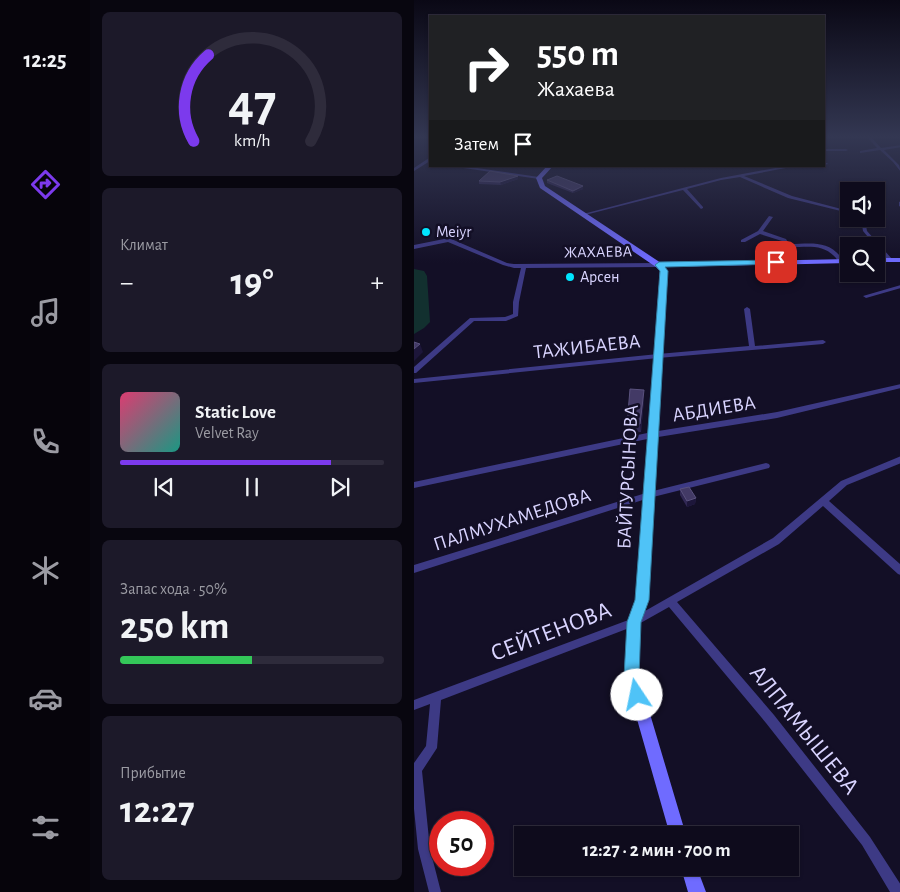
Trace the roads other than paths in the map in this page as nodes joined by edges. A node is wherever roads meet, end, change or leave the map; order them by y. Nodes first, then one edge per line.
1 (540, 180) edge
2 (719, 180) edge
3 (749, 180) edge
4 (684, 189) junction
5 (701, 208) dead end
6 (840, 210) edge
7 (585, 214) junction
8 (771, 217) dead end
9 (864, 227) edge
10 (760, 232) junction
11 (743, 240) dead end
12 (788, 246) junction
13 (414, 247) edge
14 (840, 255) edge
15 (885, 260) edge
16 (890, 260) junction
17 (900, 260) edge
18 (840, 261) edge
19 (795, 262) junction
20 (659, 265) junction
21 (524, 266) junction
22 (900, 286) edge
23 (866, 296) dead end
24 (747, 309) dead end
25 (823, 342) dead end
26 (752, 347) junction
27 (658, 356) junction
28 (414, 371) edge
29 (414, 381) edge
30 (900, 386) edge
31 (652, 435) junction
32 (900, 459) edge
33 (766, 466) dead end
34 (414, 485) edge
35 (649, 495) junction
36 (823, 501) junction
37 (414, 569) edge
38 (900, 571) edge
39 (670, 601) junction
40 (634, 622) junction
41 (436, 696) junction
42 (414, 705) edge
43 (675, 826) edge
44 (692, 876) edge
45 (435, 892) edge
46 (697, 892) edge
47 (897, 892) edge

1 - 7 main road
2 - 4 street
3 - 6 street
4 - 5 street
4 - 7 street
7 - 20 main road
8 - 10 street
9 - 16 street
10 - 11 street
10 - 12 street
12 - 14 street
12 - 19 street
13 - 21 street, ЖАХАЕВА
15 - 16 main road
16 - 17 main road
18 - 19 main road, ЖАХАЕВА
19 - 20 main road, ЖАХАЕВА
20 - 21 street, ЖАХАЕВА
20 - 27 main road, БАЙТУРСЫНОВА
21 - 28 street
22 - 23 street
24 - 26 street
25 - 26 street, ТАЖИБАЕВА
26 - 27 street, ТАЖИБАЕВА
27 - 29 street, ТАЖИБАЕВА
27 - 31 main road, БАЙТУРСЫНОВА
30 - 31 street, АБДИЕВА
31 - 34 street, АБДИЕВА
31 - 35 main road, БАЙТУРСЫНОВА
32 - 36 street, СЕЙТЕНОВА
33 - 35 street, ПАЛМУХАМЕДОВА
35 - 37 street, ПАЛМУХАМЕДОВА
35 - 40 main road, БАЙТУРСЫНОВА
36 - 38 street
36 - 39 street, СЕЙТЕНОВА
39 - 40 street, СЕЙТЕНОВА
39 - 47 street, АЛПАМЫШЕВА
40 - 41 street, СЕЙТЕНОВА
40 - 43 main road, БАЙТУРСЫНОВА
41 - 42 street, СЕЙТЕНОВА
41 - 45 street
44 - 46 main road

